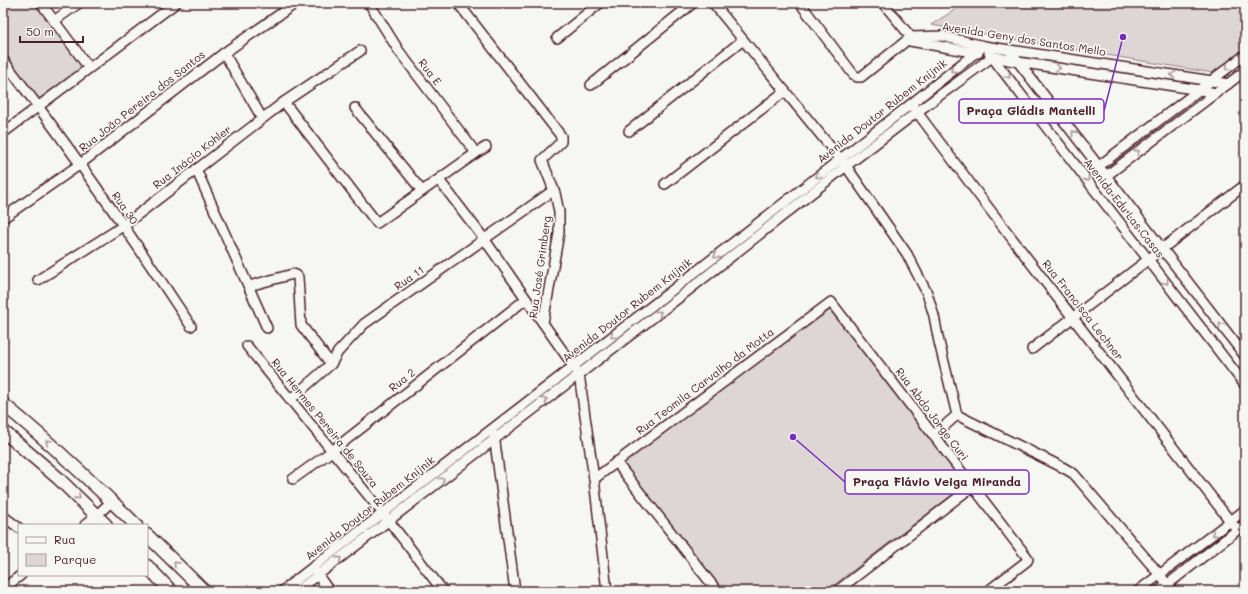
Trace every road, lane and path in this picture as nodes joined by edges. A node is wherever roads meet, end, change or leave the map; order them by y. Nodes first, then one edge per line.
1 (40, 3) edge
2 (79, 3) edge
3 (176, 3) edge
4 (296, 3) edge
5 (370, 3) edge
6 (458, 3) edge
7 (600, 3) edge
8 (693, 3) edge
9 (713, 3) edge
10 (800, 3) edge
11 (883, 3) edge
12 (54, 22) junction
13 (557, 38) dead end
14 (909, 39) junction
15 (743, 40) junction
16 (984, 46) junction
17 (1009, 50) junction
18 (360, 52) dead end
19 (975, 52) junction
20 (224, 53) junction
21 (1245, 55) edge
22 (992, 57) junction
23 (3, 60) edge
24 (1018, 62) junction
25 (89, 68) junction
26 (1245, 71) edge
27 (1212, 81) junction
28 (1228, 84) junction
29 (591, 85) dead end
30 (1200, 90) junction
31 (785, 91) junction
32 (1216, 93) junction
33 (284, 102) junction
34 (911, 104) junction
35 (38, 106) junction
36 (355, 108) dead end
37 (917, 112) junction
38 (262, 118) junction
39 (629, 131) dead end
40 (3, 133) edge
41 (486, 147) dead end
42 (476, 153) junction
43 (843, 162) junction
44 (79, 165) junction
45 (1099, 166) junction
46 (196, 169) junction
47 (1106, 176) junction
48 (439, 180) junction
49 (665, 184) dead end
50 (1242, 188) edge
51 (554, 190) junction
52 (422, 191) junction
53 (1245, 198) edge
54 (3, 218) edge
55 (123, 226) junction
56 (754, 232) junction
57 (485, 240) junction
58 (1162, 249) junction
59 (1149, 260) junction
60 (38, 280) dead end
61 (249, 286) junction
62 (675, 288) junction
63 (681, 296) junction
64 (526, 299) junction
65 (831, 302) joint
66 (1073, 318) junction
67 (542, 323) junction
68 (191, 326) dead end
69 (267, 328) dead end
70 (248, 346) dead end
71 (1032, 349) dead end
72 (1245, 356) edge
73 (331, 364) junction
74 (577, 370) junction
75 (1245, 385) edge
76 (290, 400) junction
77 (3, 404) edge
78 (957, 415) junction
79 (493, 428) junction
80 (3, 431) edge
81 (934, 435) junction
82 (495, 439) junction
83 (332, 451) junction
84 (616, 462) junction
85 (293, 479) dead end
86 (594, 479) junction
87 (972, 486) junction
88 (112, 501) junction
89 (1245, 510) edge
90 (97, 515) junction
91 (3, 516) edge
92 (386, 517) junction
93 (1231, 521) junction
94 (86, 524) edge
95 (105, 524) edge
96 (135, 524) edge
97 (18, 527) edge
98 (1241, 527) edge
99 (148, 536) edge
100 (148, 567) edge
101 (315, 572) junction
102 (1160, 574) junction
103 (20, 576) edge
104 (1170, 588) edge
105 (3, 590) edge
106 (171, 591) edge
107 (204, 591) edge
108 (282, 591) edge
109 (297, 591) edge
110 (329, 591) edge
111 (443, 591) edge
112 (515, 591) edge
113 (607, 591) edge
114 (717, 591) edge
115 (837, 591) edge
116 (988, 591) edge
117 (1138, 591) edge
118 (1159, 591) edge

1 - 12 street
2 - 12 street
3 - 25 street
4 - 20 street, Rua João Pereira dos Santos
5 - 42 street, Rua E
6 - 51 street, Rua José Grimberg
7 - 13 street
8 - 29 street
9 - 15 street
10 - 14 street
11 - 14 street
12 - 25 street
14 - 16 street, Avenida Geny dos Santos Mello
14 - 19 street, Avenida Geny dos Santos Mello
15 - 31 street
15 - 39 street
16 - 17 street, Avenida Geny dos Santos Mello
16 - 19 street, Avenida Doutor Rubem Knijnik
16 - 22 street, Avenida Edu Las Casas
17 - 24 street, Avenida Edu Las Casas
27 -> 17 street, Avenida Geny dos Santos Mello
18 - 33 street, Rua Inácio Kohler
19 - 22 street, Avenida Geny dos Santos Mello
19 -> 34 street, Avenida Doutor Rubem Knijnik
20 - 38 street
20 - 44 street, Rua João Pereira dos Santos
21 -> 27 street
22 - 24 street, Avenida Geny dos Santos Mello
22 - 37 street, Avenida Doutor Rubem Knijnik
22 -> 59 street, Avenida Edu Las Casas
23 - 35 street, Rua 30
24 -> 30 street, Avenida Geny dos Santos Mello
45 -> 24 street, Avenida Edu Las Casas
25 - 35 street
26 - 28 street
27 - 28 street, Avenida Geny dos Santos Mello
27 - 30 street
28 - 32 street
30 - 32 street, Avenida Geny dos Santos Mello
30 - 45 street
31 - 43 street
31 - 49 street
47 -> 32 street
33 - 38 street, Rua Inácio Kohler
33 - 52 street
34 - 37 street, Rua Francisca Lechner
34 - 43 street, Avenida Doutor Rubem Knijnik
35 - 40 street
35 - 44 street, Rua 30
36 - 52 street
37 - 43 street, Avenida Doutor Rubem Knijnik
37 - 66 street, Rua Francisca Lechner
38 - 46 street, Rua Inácio Kohler
41 - 42 street
42 - 48 street
43 - 56 street, Avenida Doutor Rubem Knijnik
43 - 78 street
44 - 54 street, Rua João Pereira dos Santos
44 - 55 street, Rua 30
45 - 47 street, Avenida Edu Las Casas
46 - 55 street, Rua Inácio Kohler
46 - 61 street
47 - 58 street, Avenida Edu Las Casas
48 - 52 street
48 - 57 street
50 - 53 street
50 - 58 street
51 - 57 street, Rua 11
51 - 67 street, Rua José Grimberg
55 - 60 street, Rua Inácio Kohler
55 - 68 street, Rua 30
56 -> 62 street, Avenida Doutor Rubem Knijnik
56 - 63 street, Avenida Doutor Rubem Knijnik
57 - 64 street
57 - 73 street, Rua 11
58 - 59 street
72 -> 58 street, Avenida Edu Las Casas
59 - 66 street
59 -> 75 street, Avenida Edu Las Casas
61 - 69 street
61 - 73 street
62 - 63 street
62 -> 74 street, Avenida Doutor Rubem Knijnik
74 -> 63 street, Avenida Doutor Rubem Knijnik
64 - 67 street
64 - 83 street, Rua 2
65 - 81 street, Rua Abdo Jorge Curi
65 - 84 street, Rua Teomila Carvalho da Motta
66 - 71 street
66 - 93 street, Rua Francisca Lechner
67 - 74 street, Rua José Grimberg
70 - 76 street, Rua Hermes Pereira de Souza
73 - 76 street, Rua 11
74 - 79 street, Avenida Doutor Rubem Knijnik
82 -> 74 street, Avenida Doutor Rubem Knijnik
74 - 86 street, Rua José Grimberg
76 - 83 street, Rua Hermes Pereira de Souza
88 -> 77 main road
78 - 81 street
78 - 102 street
79 - 82 street
79 - 92 street, Avenida Doutor Rubem Knijnik
80 -> 90 main road
81 - 87 street, Rua Abdo Jorge Curi
92 -> 82 street, Avenida Doutor Rubem Knijnik
82 - 112 street
83 - 85 street, Rua 2
83 - 92 street, Rua Hermes Pereira de Souza
84 - 86 street, Rua Teomila Carvalho da Motta
84 - 114 street
86 - 113 street, Rua José Grimberg
87 - 115 street
87 - 116 street, Rua Abdo Jorge Curi
88 - 90 street
88 - 96 main road
89 - 93 street
90 - 94 street
90 - 95 main road
91 - 97 street
92 - 101 street, Avenida Doutor Rubem Knijnik
92 - 111 street, Rua Hermes Pereira de Souza
93 - 98 street, Rua Francisca Lechner
93 -> 102 street
98 - 104 street
107 -> 99 main road
100 - 106 main road
101 - 108 street, Avenida Doutor Rubem Knijnik
101 - 109 street, Avenida Doutor Rubem Knijnik
101 - 110 street
102 - 104 street
102 - 117 street
103 - 105 street
104 - 118 street

